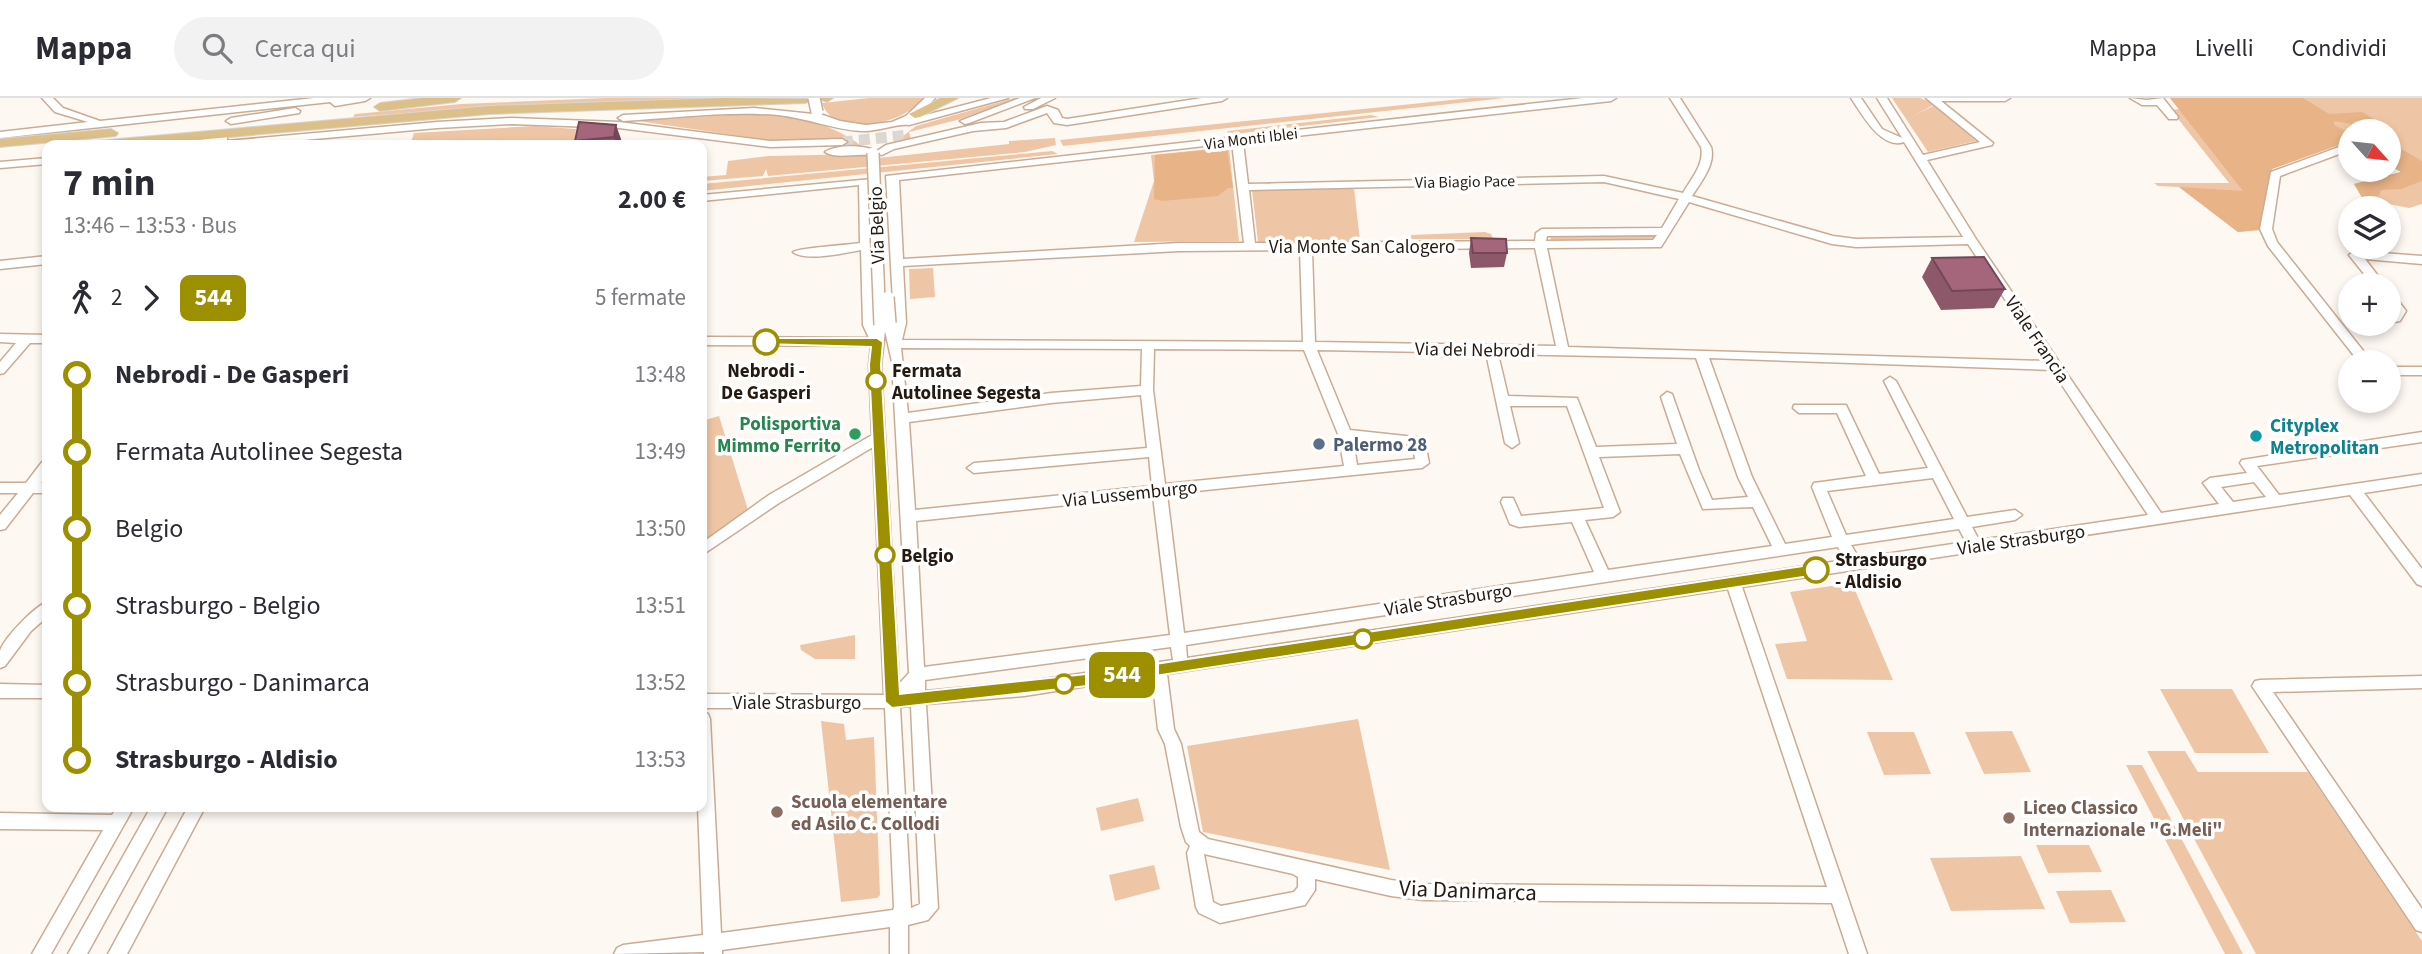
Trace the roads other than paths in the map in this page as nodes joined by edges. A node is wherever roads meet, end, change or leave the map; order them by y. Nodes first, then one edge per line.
1 (47, 98) edge
2 (344, 98) edge
3 (365, 98) edge
4 (455, 98) edge
5 (509, 98) edge
6 (930, 98) edge
7 (952, 98) edge
8 (1003, 98) edge
9 (1030, 98) edge
10 (1051, 98) edge
11 (1222, 98) edge
12 (1611, 98) edge
13 (1675, 98) edge
14 (1856, 98) edge
15 (1871, 98) edge
16 (1882, 98) edge
17 (1931, 98) edge
18 (2005, 98) edge
19 (314, 99) edge
20 (810, 99) edge
21 (2135, 99) edge
22 (2156, 100) edge
23 (380, 107) junction
24 (431, 114) junction
25 (693, 114) junction
26 (2170, 114) dead end
27 (908, 119) junction
28 (231, 121) junction
29 (531, 121) junction
30 (111, 122) junction
31 (561, 122) junction
32 (835, 124) junction
33 (972, 128) junction
34 (0, 135) edge
35 (909, 135) tunnel mouth
36 (289, 137) edge
37 (217, 140) edge
38 (251, 140) edge
39 (261, 140) edge
40 (677, 140) edge
41 (1237, 140) junction
42 (1900, 141) junction
43 (842, 142) tunnel mouth
44 (0, 143) edge
45 (707, 145) edge
46 (42, 150) edge
47 (2338, 150) edge
48 (877, 153) junction
49 (0, 154) edge
50 (1919, 159) junction
51 (42, 161) edge
52 (0, 165) edge
53 (891, 178) joint
54 (1242, 187) junction
55 (707, 197) edge
56 (1686, 197) junction
57 (1971, 240) junction
58 (1540, 245) junction
59 (866, 246) junction
60 (1306, 246) junction
61 (1250, 247) junction
62 (799, 251) dead end
63 (2422, 260) edge
64 (42, 261) edge
65 (898, 262) junction
66 (0, 265) edge
67 (2369, 273) edge
68 (2338, 317) edge
69 (885, 324) junction
70 (0, 338) edge
71 (27, 338) junction
72 (42, 339) edge
73 (707, 341) edge
74 (877, 342) junction
75 (894, 344) junction
76 (1148, 345) junction
77 (1309, 346) junction
78 (1491, 350) junction
79 (1563, 351) junction
80 (1701, 354) junction
81 (2056, 366) junction
82 (0, 370) edge
83 (2401, 371) edge
84 (2422, 372) edge
85 (1890, 381) dead end
86 (1147, 390) junction
87 (1667, 397) dead end
88 (1501, 401) junction
89 (1799, 408) dead end
90 (902, 418) junction
91 (1345, 434) junction
92 (879, 437) junction
93 (2422, 437) edge
94 (1512, 443) dead end
95 (1685, 449) junction
96 (1153, 452) junction
97 (1591, 452) junction
98 (905, 465) junction
99 (881, 468) junction
100 (974, 468) dead end
101 (1351, 471) junction
102 (42, 472) edge
103 (1937, 472) junction
104 (2422, 479) edge
105 (1875, 480) junction
106 (2260, 481) junction
107 (0, 488) edge
108 (30, 488) junction
109 (42, 488) edge
110 (2353, 489) junction
111 (1158, 490) junction
112 (907, 494) junction
113 (883, 498) junction
114 (2276, 501) junction
115 (1508, 502) dead end
116 (1757, 502) junction
117 (2230, 508) junction
118 (2015, 515) dead end
119 (909, 516) junction
120 (1576, 516) junction
121 (2158, 519) junction
122 (1963, 523) junction
123 (0, 525) edge
124 (1842, 541) junction
125 (707, 546) edge
126 (1975, 546) junction
127 (1781, 550) junction
128 (1855, 564) junction
129 (1603, 575) junction
130 (2422, 580) edge
131 (1733, 583) junction
132 (1413, 604) junction
133 (42, 613) edge
134 (1422, 630) junction
135 (1176, 640) junction
136 (0, 662) edge
137 (1181, 667) junction
138 (1159, 670) junction
139 (918, 674) junction
140 (2422, 682) edge
141 (0, 691) edge
142 (42, 692) edge
143 (919, 700) junction
144 (707, 701) edge
145 (892, 702) junction
146 (123, 812) edge
147 (157, 812) edge
148 (194, 812) edge
149 (706, 812) edge
150 (0, 821) edge
151 (117, 823) junction
152 (1204, 846) junction
153 (1297, 867) junction
154 (1838, 895) junction
155 (899, 918) junction
156 (2422, 924) edge
157 (713, 948) edge
158 (41, 954) edge
159 (78, 954) edge
160 (117, 954) edge
161 (623, 954) edge
162 (899, 954) edge
163 (1858, 954) edge

1 - 30 street
2 - 19 street
3 - 28 street
4 - 23 main road
5 - 23 main road
6 - 27 street
7 - 27 main road
8 - 27 street
9 - 35 street
10 - 33 street
11 - 33 street
12 - 41 street, Via Monti Iblei
13 - 56 street, Via Monte San Calogero
14 - 42 street
15 - 42 street, Viale Francia
16 - 50 street, Viale Francia
17 - 18 street
17 - 50 street
19 - 30 street
20 - 24 main road
20 - 32 street, bridge
21 - 22 street
22 - 26 street
23 - 28 main road
24 - 25 main road
24 - 36 main road
25 - 29 street
25 - 32 street
27 - 32 street
27 - 48 street
28 - 44 main road
29 - 31 street
29 - 36 street
30 - 34 street
31 - 40 street
31 - 43 street
32 - 48 street
33 - 48 street
36 - 37 main road
36 - 38 street
36 - 39 street
41 - 53 street, Via Monti Iblei
41 - 54 street
42 - 50 street, Viale Francia
45 - 48 street
46 - 49 main road
47 - 68 street
48 - 69 street, Via Belgio, bridge
50 - 57 street, Viale Francia
51 - 52 street
53 - 65 street, Via Belgio
54 - 56 street, Via Biagio Pace
54 - 61 street
55 - 59 street, Via Belgio
56 - 57 street, Via Biagio Pace
56 - 58 street, Via Monte San Calogero
57 - 81 street, Viale Francia
58 - 60 street, Via Monte San Calogero
58 - 79 street
59 - 62 street
59 - 74 street, Via Belgio
60 - 61 street, Via Monte San Calogero
60 - 77 street
61 - 65 street, Via Monte San Calogero
63 - 67 street
64 - 66 street
65 - 75 street, Via Belgio
69 - 74 street, Via Belgio
69 - 75 street, Via Belgio
70 - 71 street
71 - 72 street
71 - 82 street
73 - 74 street
74 - 92 street, Via Belgio
75 - 76 street, Via dei Nebrodi
75 - 90 street, Via Belgio
76 - 77 street, Via dei Nebrodi
76 - 86 street
77 - 78 street, Via dei Nebrodi
77 - 91 street
78 - 79 street, Via dei Nebrodi
78 - 88 street
79 - 80 street, Via dei Nebrodi
80 - 81 street, Via dei Nebrodi
80 - 116 street
81 - 121 street, Viale Francia
83 - 84 street
85 - 103 street
86 - 90 street
86 - 96 street
87 - 95 street
88 - 94 street
88 - 97 street
89 - 105 street
90 - 98 street, Via Belgio
91 - 101 street
91 - 101 street, Via Lussemburgo
92 - 99 street, Via Belgio
92 - 125 street
93 - 106 street
95 - 97 street
95 - 116 street
96 - 100 street
96 - 111 street
97 - 120 street
98 - 99 street
98 - 112 street, Via Belgio
99 - 113 street, Via Belgio
101 - 111 street, Via Lussemburgo
102 - 108 street
103 - 105 street
103 - 122 street
104 - 110 street, Viale Strasburgo
105 - 124 street
106 - 114 street
106 - 117 street
107 - 108 street
108 - 109 street
108 - 123 street
110 - 114 street, Viale Strasburgo
110 - 130 street
111 - 119 street, Via Lussemburgo
111 - 135 street
112 - 113 street
112 - 119 street, Via Belgio
113 - 145 street, Via Belgio
114 - 117 street, Viale Strasburgo
115 - 120 street
116 - 127 street
117 - 121 street, Viale Strasburgo
118 - 122 street, Viale Strasburgo
119 - 139 street, Via Belgio
120 - 129 street
121 - 126 street, Viale Strasburgo
122 - 124 street, Viale Strasburgo
122 - 126 street
124 - 127 street, Viale Strasburgo
124 - 128 street
126 - 128 street, Viale Strasburgo
127 - 129 street, Viale Strasburgo
128 - 131 street, Viale Strasburgo
129 - 132 street, Viale Strasburgo
131 - 134 street, Viale Strasburgo
131 - 154 street
132 - 134 street
132 - 135 street, Viale Strasburgo
133 - 136 street
134 - 137 street, Viale Strasburgo
135 - 137 street
135 - 139 street, Viale Strasburgo
137 - 138 street, Viale Strasburgo
138 - 143 street, Viale Strasburgo
138 - 152 street
139 - 143 street, Via Belgio
139 - 145 street
140 - 156 street
141 - 142 street
143 - 145 street, Viale Strasburgo
143 - 155 street, Via Belgio
144 - 145 street, Viale Strasburgo
145 - 155 street, Via Belgio
146 - 151 street
147 - 159 street
148 - 160 street
149 - 157 street
150 - 151 street
151 - 158 street
152 - 153 street, Via Danimarca
152 - 153 street
153 - 154 street, Via Danimarca
154 - 163 street
155 - 157 street, Via Belgio
155 - 162 street, Via Belgio
157 - 161 street, Via Belgio

